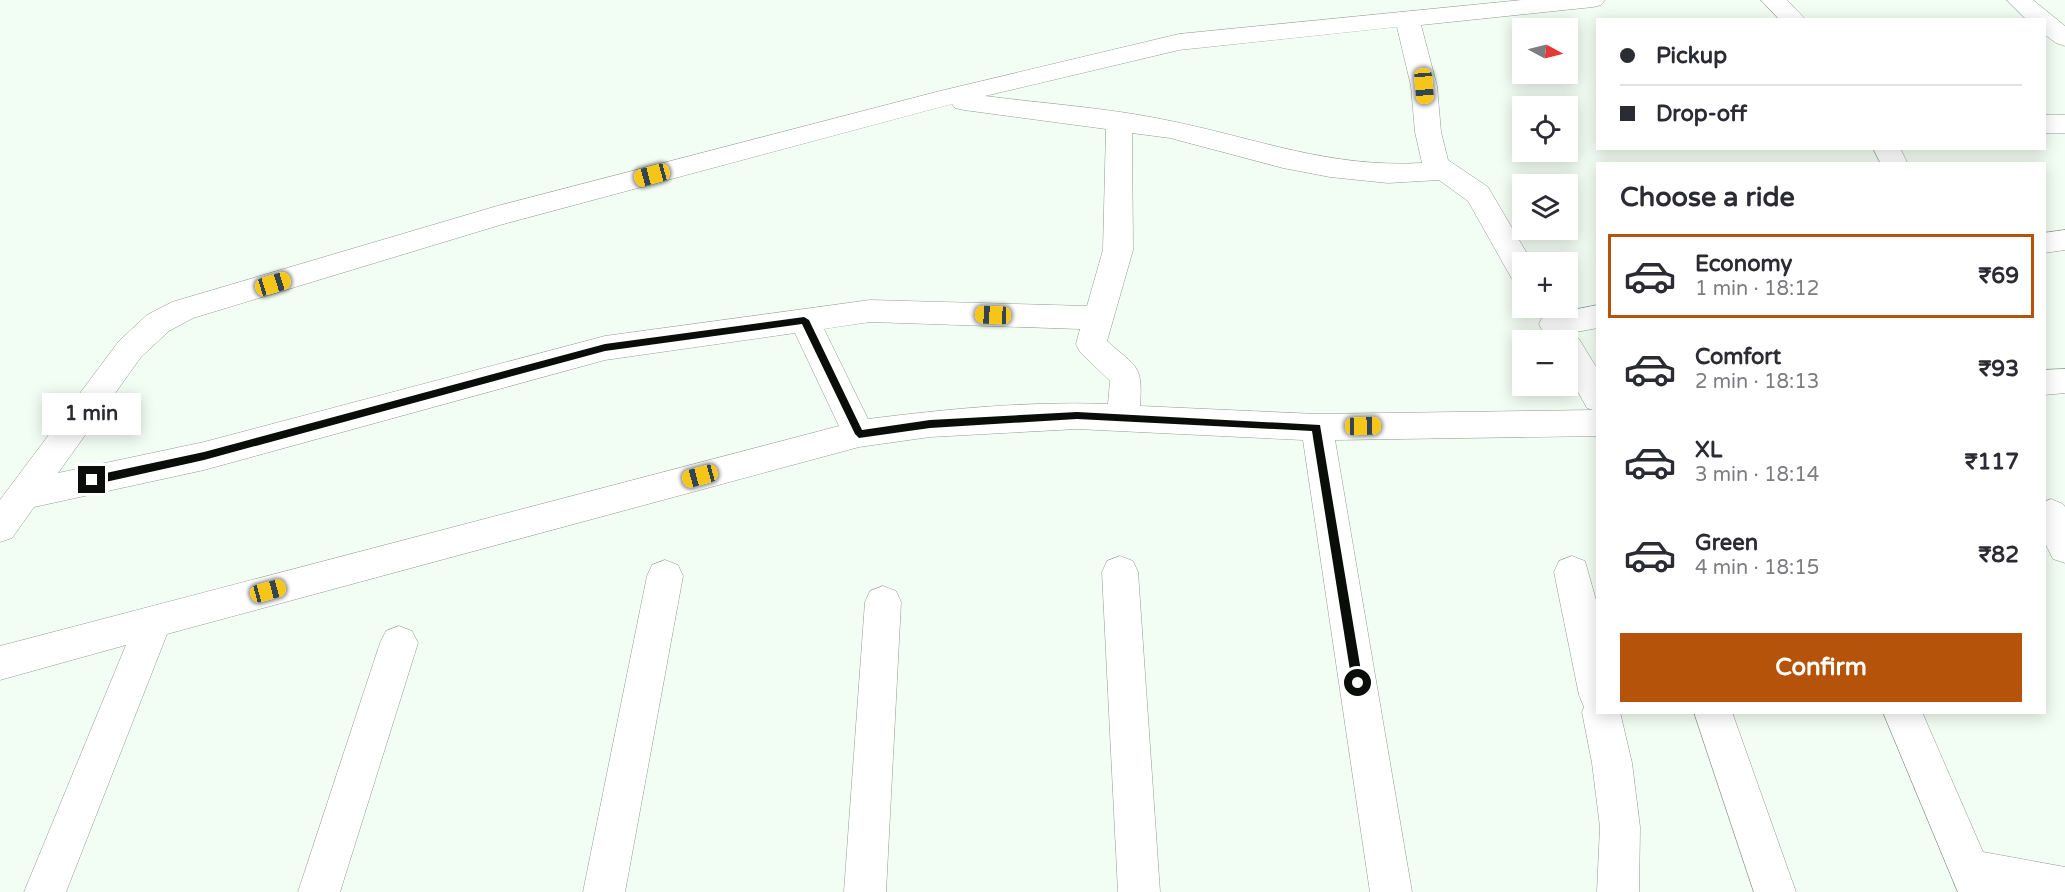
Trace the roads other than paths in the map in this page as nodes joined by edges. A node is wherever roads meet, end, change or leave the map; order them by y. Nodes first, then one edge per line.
1 (1593, 0) edge
2 (1773, 0) edge
3 (2019, 0) edge
4 (1792, 18) edge
5 (2041, 18) edge
6 (1407, 19) junction
7 (2046, 22) edge
8 (2065, 38) edge
9 (2046, 39) edge
10 (940, 99) junction
11 (1119, 122) junction
12 (2046, 124) edge
13 (2065, 124) edge
14 (1441, 171) junction
15 (1512, 254) edge
16 (1596, 317) edge
17 (1099, 318) junction
18 (804, 320) junction
19 (1557, 330) edge
20 (1578, 365) edge
21 (2065, 381) edge
22 (2046, 383) edge
23 (1596, 396) edge
24 (1123, 418) junction
25 (1596, 423) edge
26 (1317, 427) junction
27 (859, 434) junction
28 (24, 495) junction
29 (2053, 515) edge
30 (0, 527) edge
31 (2065, 548) edge
32 (1120, 572) dead end
33 (1572, 572) dead end
34 (665, 576) dead end
35 (883, 602) dead end
36 (154, 621) junction
37 (399, 643) dead end
38 (0, 663) edge
39 (1596, 686) edge
40 (1601, 714) edge
41 (1714, 714) edge
42 (1903, 714) edge
43 (1974, 881) edge
44 (2065, 888) edge
45 (45, 892) edge
46 (319, 892) edge
47 (604, 892) edge
48 (865, 892) edge
49 (1139, 892) edge
50 (1391, 892) edge
51 (1618, 892) edge
52 (1775, 892) edge

1 - 6 street
2 - 4 street
3 - 5 street
6 - 10 street
6 - 14 street
7 - 8 street
8 - 9 street
10 - 11 street
10 - 28 street
11 - 14 street
11 - 17 street
12 - 13 street
14 - 15 street
16 - 19 street
17 - 18 street
17 - 24 street
18 - 27 street
18 - 28 street
20 - 23 street
21 - 22 street
24 - 26 street
24 - 27 street
25 - 26 street
26 - 50 street
27 - 36 street
28 - 30 street
29 - 31 street
32 - 49 street
33 - 39 street
34 - 47 street
35 - 48 street
36 - 38 street
36 - 45 street
37 - 46 street
40 - 51 street
41 - 52 street
42 - 43 street
43 - 44 street

